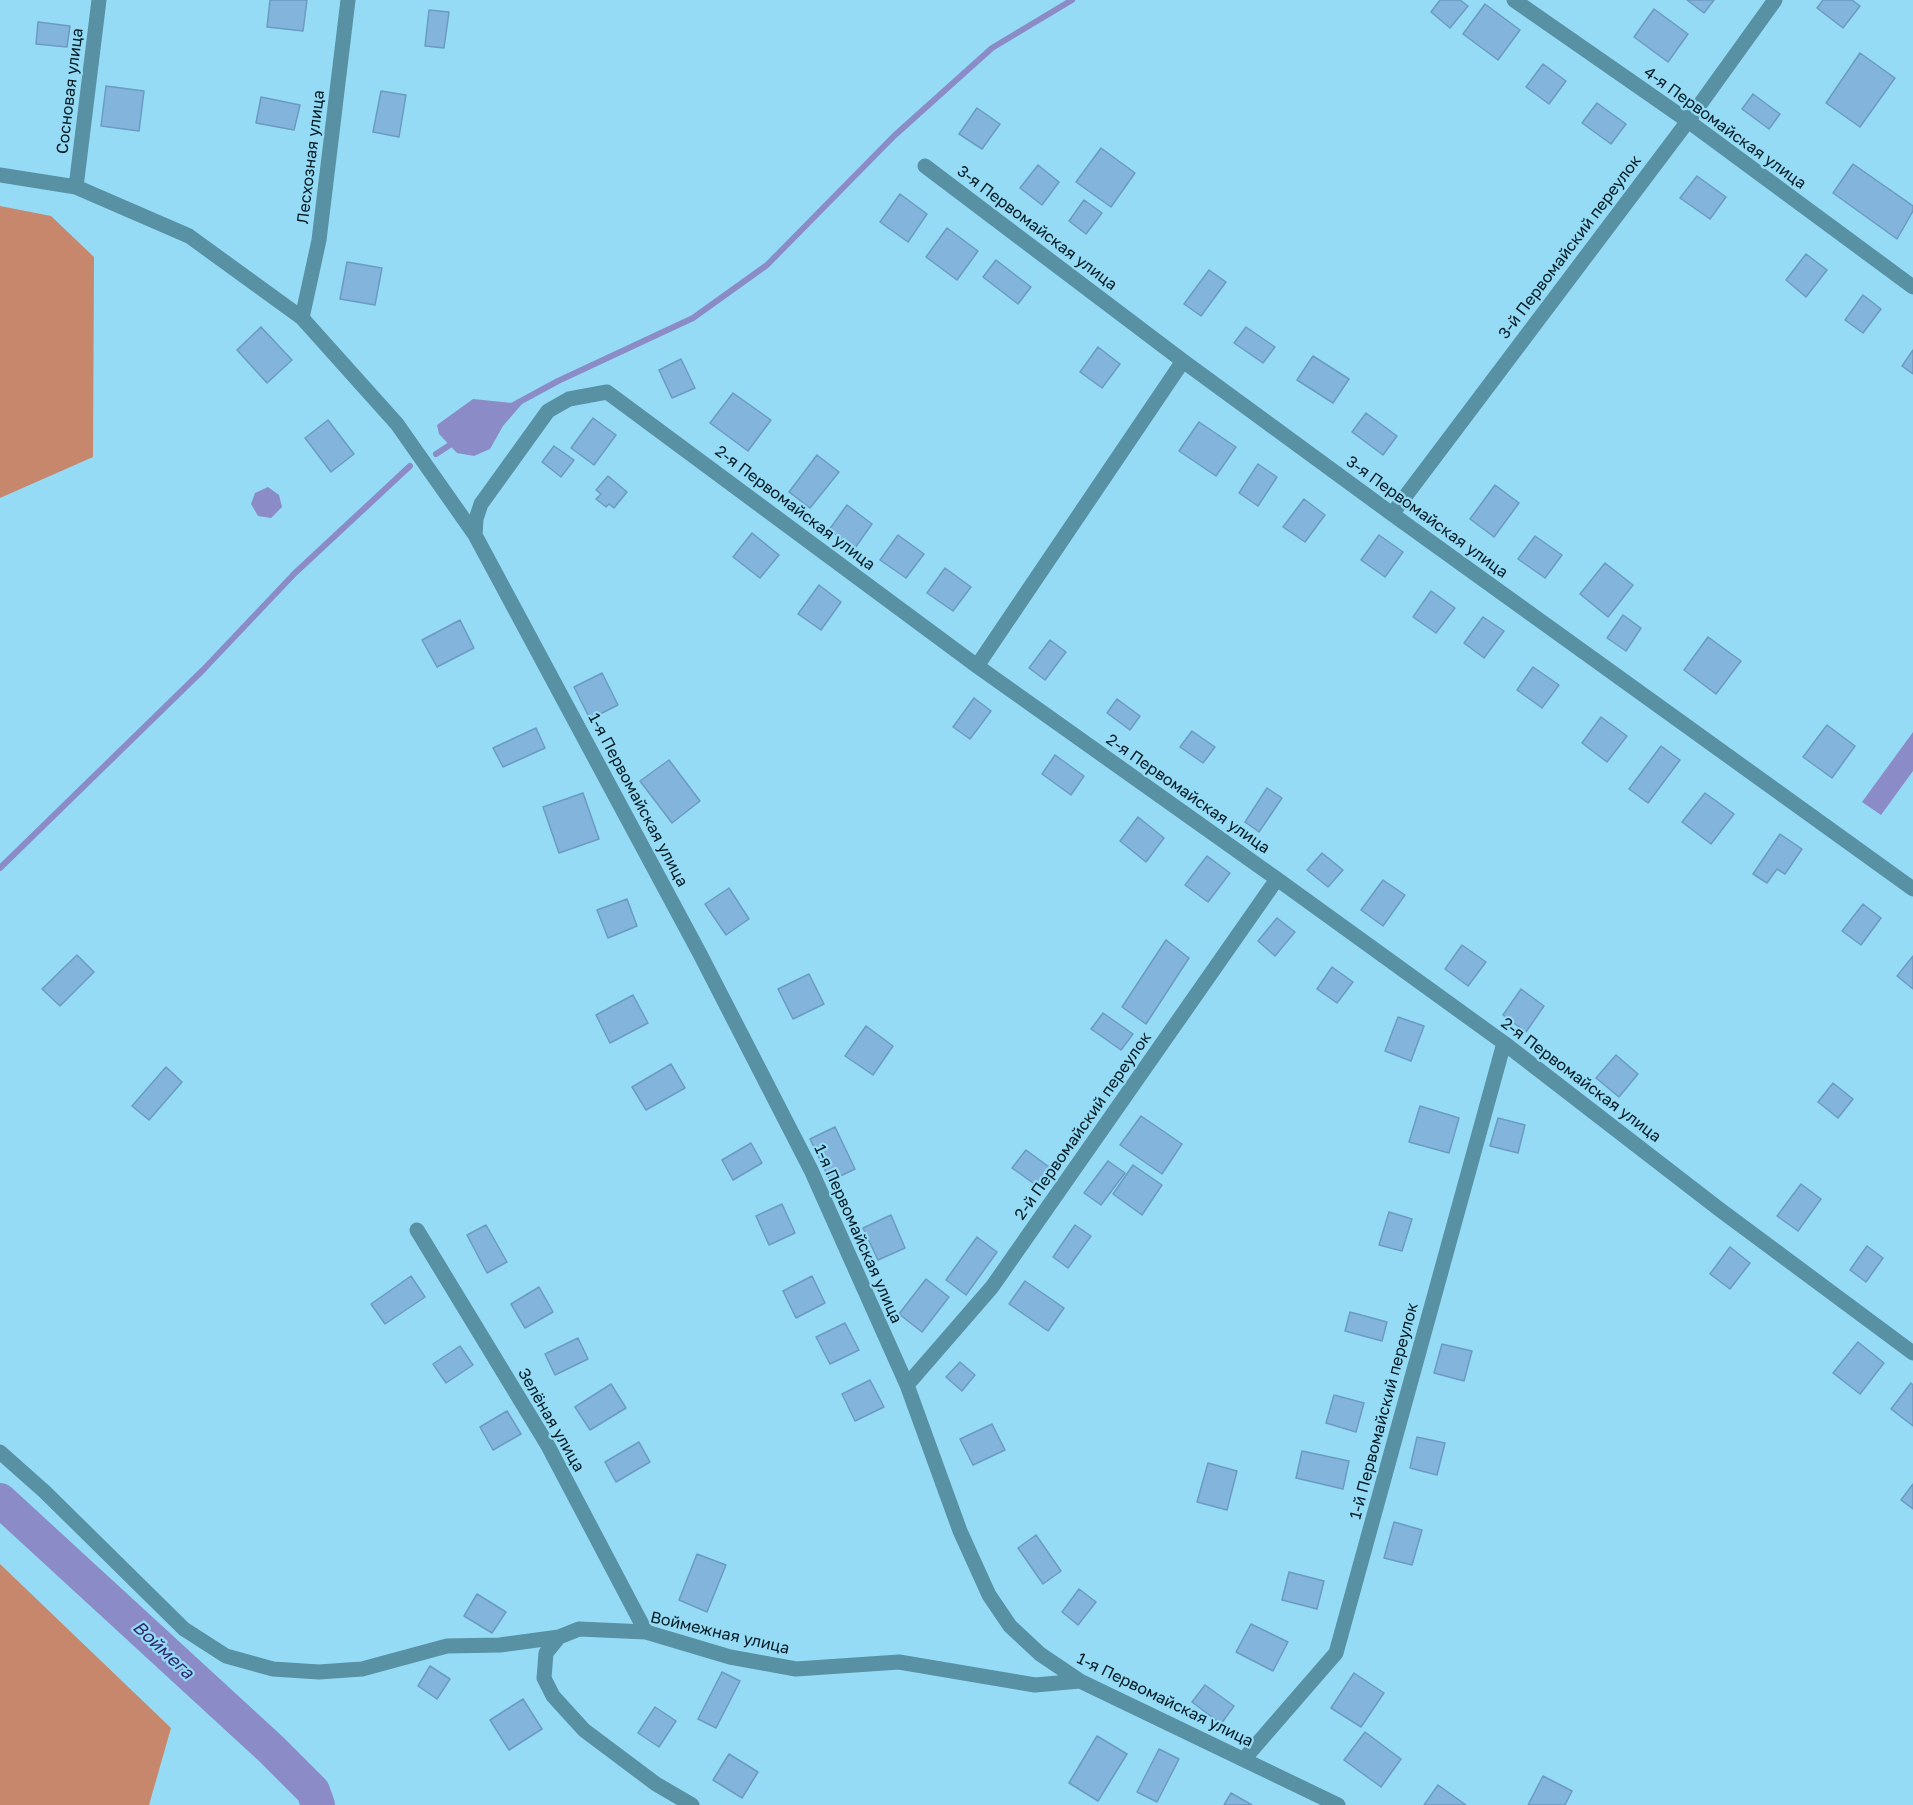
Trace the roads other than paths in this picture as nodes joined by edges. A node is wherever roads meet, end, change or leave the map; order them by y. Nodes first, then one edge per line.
1 (99, 0) edge
2 (348, 0) edge
3 (1514, 0) edge
4 (1775, 0) edge
5 (1688, 121) junction
6 (925, 166) dead end
7 (0, 175) edge
8 (76, 187) junction
9 (1913, 288) edge
10 (302, 318) junction
11 (1184, 361) junction
12 (1392, 514) junction
13 (475, 535) junction
14 (977, 666) junction
15 (1277, 879) junction
16 (1913, 889) edge
17 (1504, 1043) junction
18 (417, 1230) dead end
19 (1913, 1353) edge
20 (907, 1385) junction
21 (0, 1452) edge
22 (646, 1632) junction
23 (559, 1637) junction
24 (1080, 1681) junction
25 (1244, 1760) junction
26 (692, 1805) edge
27 (1338, 1805) edge

1 - 8 street, Сосновая улица
2 - 10 street, Лесхозная улица
3 - 5 street, 4-я Первомайская улица
4 - 5 street, 3-й Первомайский переулок
5 - 9 street, 4-я Первомайская улица
5 - 12 street, 3-й Первомайский переулок
6 - 11 street, 3-я Первомайская улица
7 - 8 street, 1-я Первомайская улица
8 - 10 street, 1-я Первомайская улица
10 - 13 street, 1-я Первомайская улица
11 - 12 street, 3-я Первомайская улица
11 - 14 street
12 - 16 street, 3-я Первомайская улица
13 - 14 street, 2-я Первомайская улица
13 - 20 street, 1-я Первомайская улица
14 - 15 street, 2-я Первомайская улица
15 - 17 street, 2-я Первомайская улица
15 - 20 street, 2-й Первомайский переулок
17 - 19 street, 2-я Первомайская улица
17 - 25 street, 1-й Первомайский переулок
18 - 22 street, Зелёная улица
20 - 24 street, 1-я Первомайская улица
21 - 23 street, Воймежная улица
22 - 23 street, Воймежная улица
22 - 24 street, Воймежная улица
23 - 26 street
24 - 25 street, 1-я Первомайская улица
25 - 27 street, 1-я Первомайская улица

